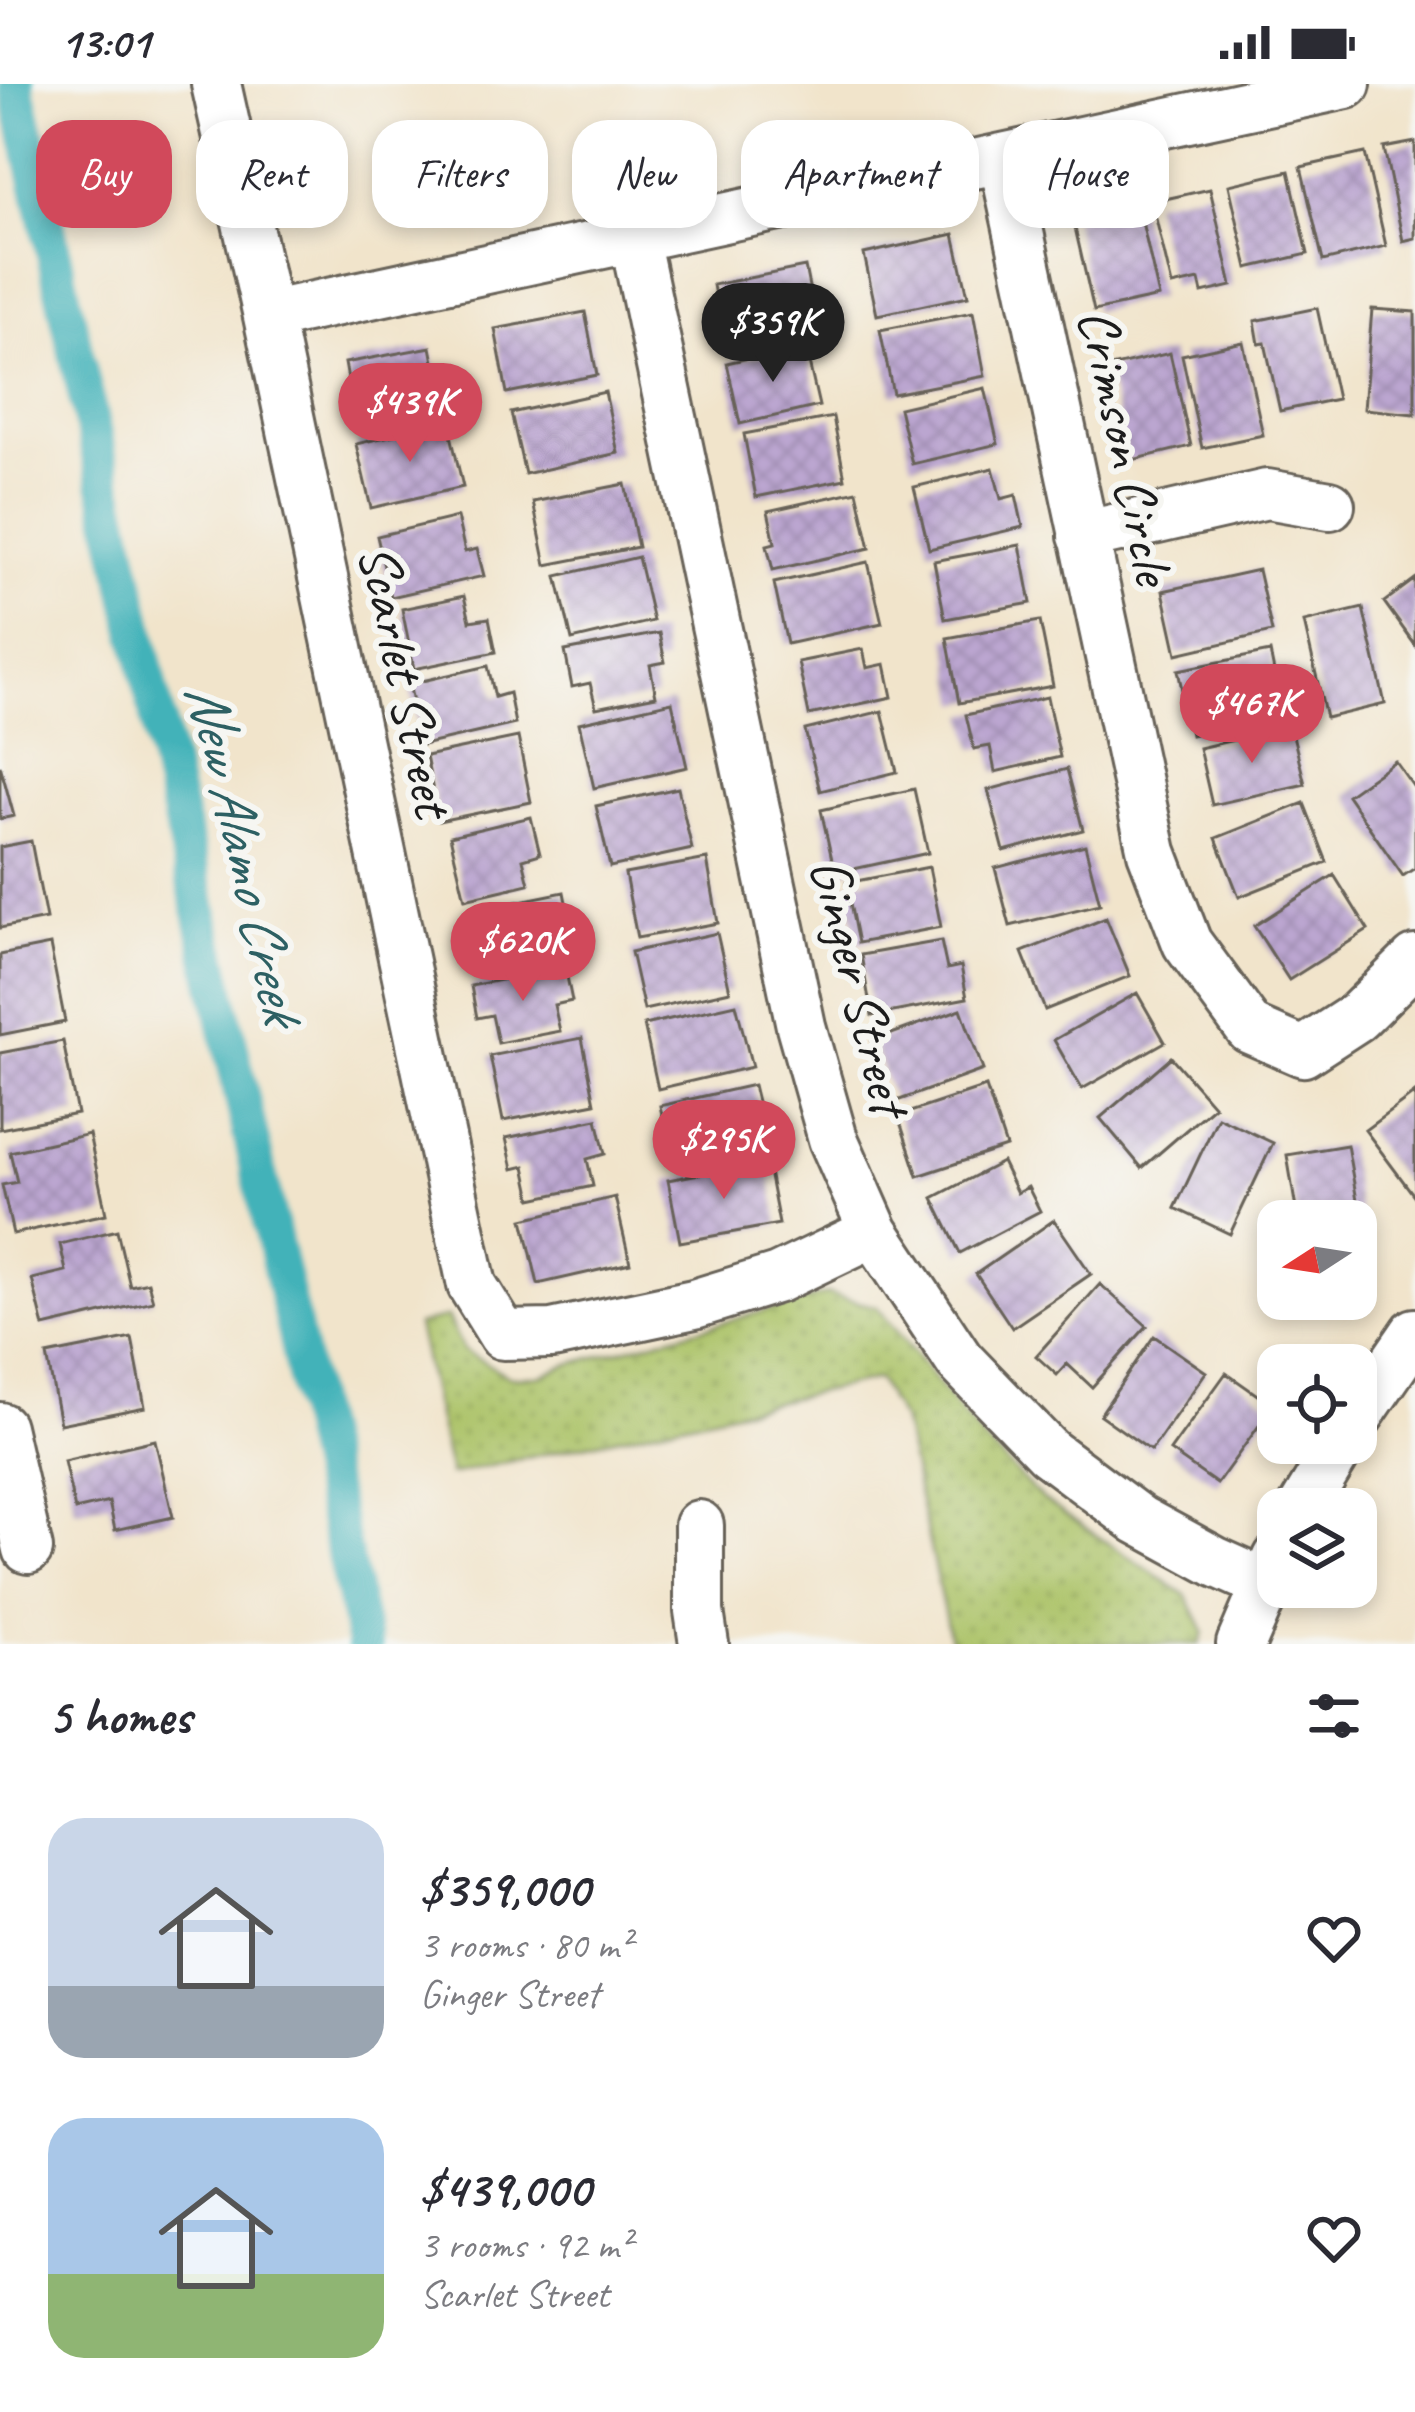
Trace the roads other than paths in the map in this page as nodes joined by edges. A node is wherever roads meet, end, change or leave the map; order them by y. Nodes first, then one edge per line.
1 (216, 84) edge
2 (1346, 84) edge
3 (1169, 122) edge
4 (1003, 158) edge
5 (1018, 228) edge
6 (634, 238) junction
7 (268, 316) junction
8 (1330, 505) dead end
9 (1083, 536) junction
10 (1415, 960) edge
11 (874, 1232) junction
12 (1415, 1333) edge
13 (1377, 1388) edge
14 (0, 1427) edge
15 (700, 1525) dead end
16 (28, 1549) dead end
17 (1257, 1569) edge
18 (1257, 1605) edge
19 (704, 1644) edge
20 (1241, 1644) edge

1 - 7 street, Scarlet Street
2 - 3 street
4 - 6 street
5 - 9 street, Crimson Circle
6 - 7 street
6 - 11 street, Ginger Street
7 - 11 street, Scarlet Street
8 - 9 street
9 - 10 street, Crimson Circle
11 - 17 street, Ginger Street
12 - 13 street
14 - 16 street
15 - 19 street
18 - 20 street

